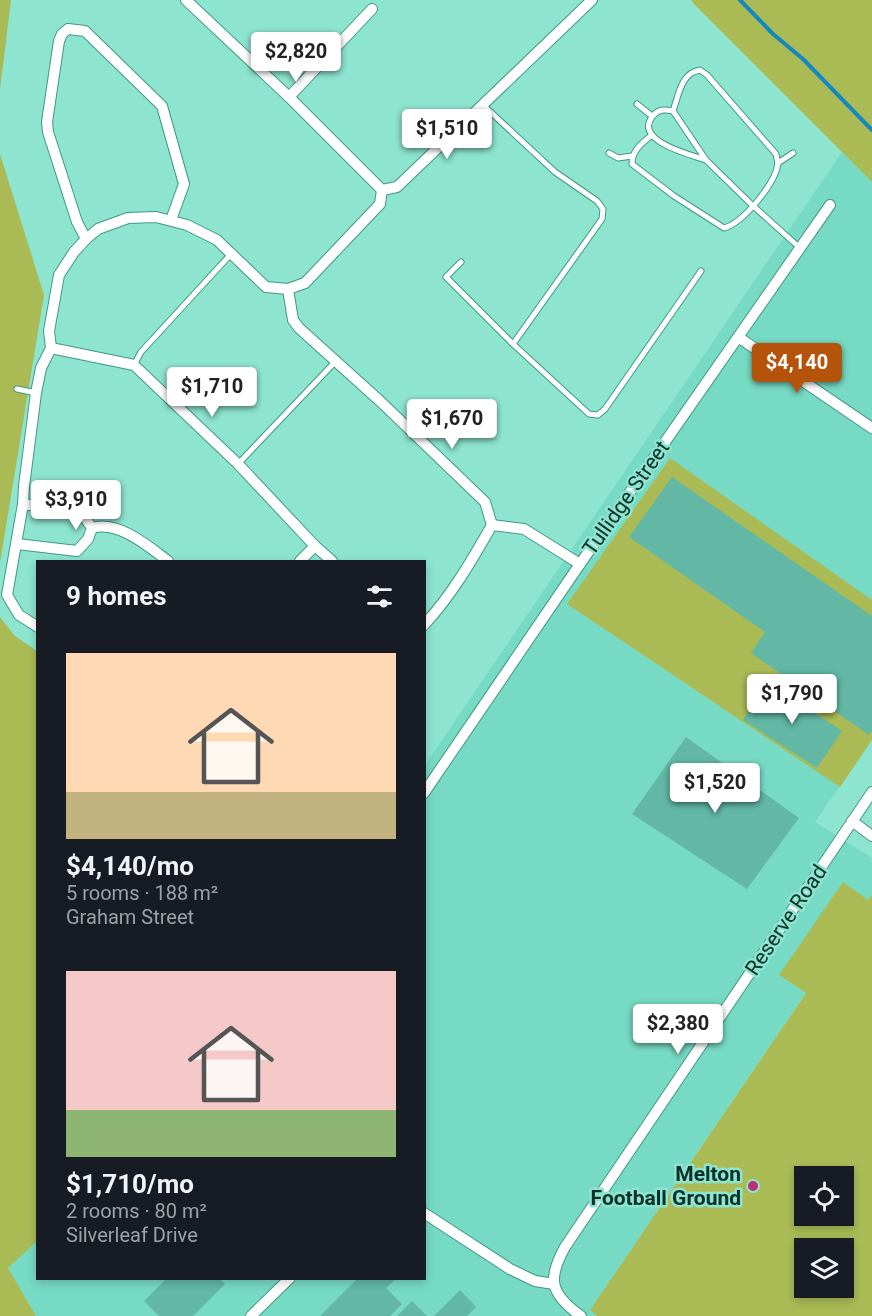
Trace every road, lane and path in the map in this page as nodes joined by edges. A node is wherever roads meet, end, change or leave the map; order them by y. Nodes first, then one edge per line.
1 (592, 0) edge
2 (193, 2) edge
3 (372, 9) dead end
4 (290, 97) junction
5 (637, 104) dead end
6 (483, 105) junction
7 (673, 111) junction
8 (652, 116) junction
9 (652, 135) junction
10 (609, 153) dead end
11 (793, 153) dead end
12 (632, 156) junction
13 (706, 160) junction
14 (778, 163) junction
15 (382, 190) junction
16 (830, 205) dead end
17 (754, 207) junction
18 (171, 220) junction
19 (86, 239) junction
20 (800, 248) junction
21 (231, 254) junction
22 (461, 262) dead end
23 (701, 271) dead end
24 (288, 290) junction
25 (738, 337) junction
26 (513, 344) junction
27 (51, 348) junction
28 (335, 362) junction
29 (134, 364) junction
30 (17, 390) dead end
31 (36, 393) junction
32 (872, 428) edge
33 (238, 464) junction
34 (23, 504) junction
35 (492, 525) junction
36 (92, 528) junction
37 (17, 544) junction
38 (315, 546) junction
39 (167, 560) edge
40 (301, 560) edge
41 (331, 560) edge
42 (580, 564) junction
43 (426, 623) edge
44 (36, 626) edge
45 (426, 790) edge
46 (872, 792) edge
47 (852, 821) junction
48 (872, 836) edge
49 (426, 1214) edge
50 (288, 1280) edge
51 (554, 1284) junction
52 (251, 1316) edge
53 (581, 1316) edge

1 - 6 street
2 - 4 street
3 - 4 street
4 - 15 street
5 - 8 lane
6 - 15 street
6 - 26 lane
7 - 8 lane
7 - 13 lane
7 - 14 lane
8 - 9 lane
9 - 12 lane
9 - 13 lane
10 - 12 lane
11 - 14 lane
12 - 17 lane
13 - 17 lane
14 - 17 lane
15 - 24 street
16 - 20 street, Tullidge Street
17 - 20 lane
18 - 19 street
18 - 19 street
18 - 21 street
19 - 27 street
20 - 25 street, Tullidge Street
21 - 24 street
21 - 29 lane
22 - 26 lane
23 - 26 lane
24 - 28 street
25 - 32 street
25 - 42 street, Tullidge Street
27 - 29 street
27 - 31 street
28 - 33 lane
28 - 35 street
29 - 33 street
30 - 31 lane
31 - 34 street
33 - 38 street
34 - 36 street
34 - 37 street
35 - 42 street
35 - 43 street
36 - 37 street
36 - 39 street
37 - 44 street
38 - 40 street
38 - 41 street
42 - 45 street, Tullidge Street
46 - 47 street, Reserve Road
47 - 48 street
47 - 51 street, Reserve Road
49 - 51 street
50 - 52 street
51 - 53 street

